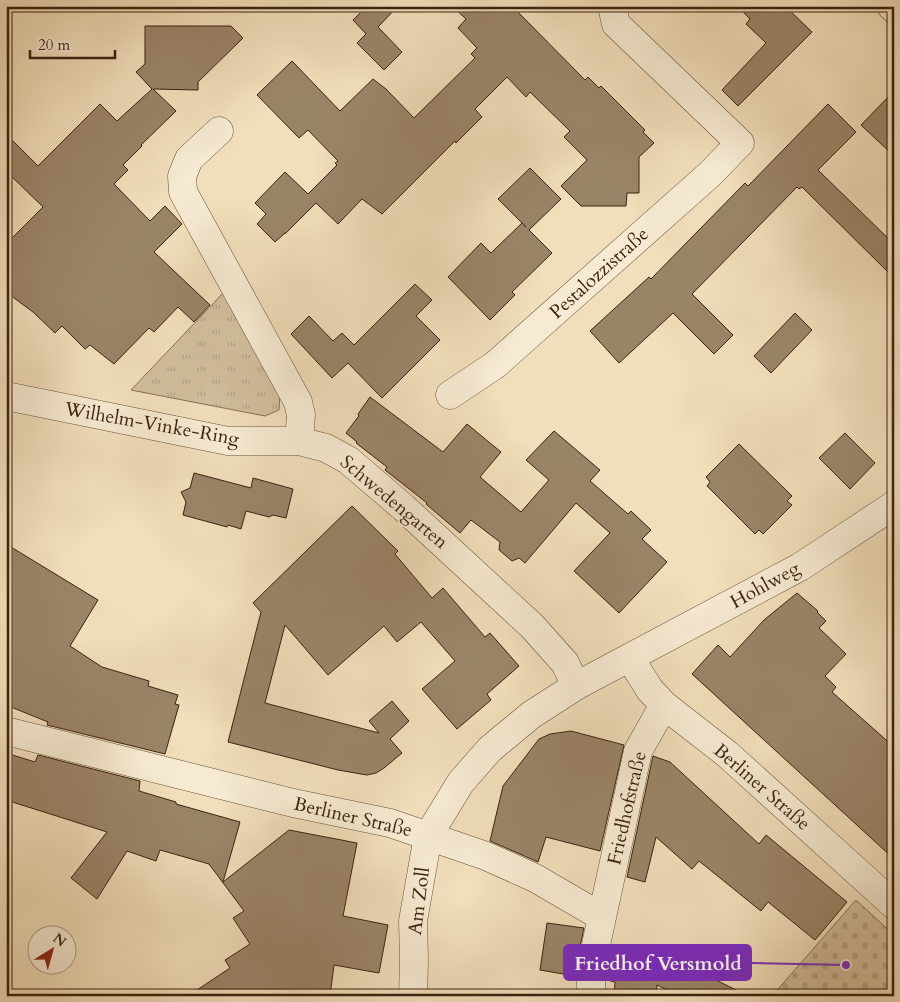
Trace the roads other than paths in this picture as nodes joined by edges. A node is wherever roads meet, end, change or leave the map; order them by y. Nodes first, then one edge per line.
1 (612, 6) edge
2 (891, 6) edge
3 (894, 9) edge
4 (219, 131) dead end
5 (450, 395) dead end
6 (6, 396) edge
7 (298, 441) junction
8 (894, 505) edge
9 (631, 657) junction
10 (576, 686) junction
11 (664, 705) junction
12 (6, 731) edge
13 (428, 836) junction
14 (894, 905) edge
15 (602, 916) junction
16 (413, 996) edge
17 (591, 996) edge

1 - 5 street, Pestalozzistraße
2 - 3 main road
4 - 7 street
6 - 7 street, Wilhelm-Vinke-Ring
7 - 10 street, Schwedengarten
8 - 9 street, Hohlweg
9 - 10 street, Berliner Straße
9 - 11 street, Berliner Straße
10 - 13 street, Berliner Straße
11 - 14 street, Berliner Straße
11 - 15 street, Friedhofstraße
12 - 13 street, Berliner Straße
13 - 15 street
13 - 16 street, Am Zoll
15 - 17 street, Friedhofstraße

